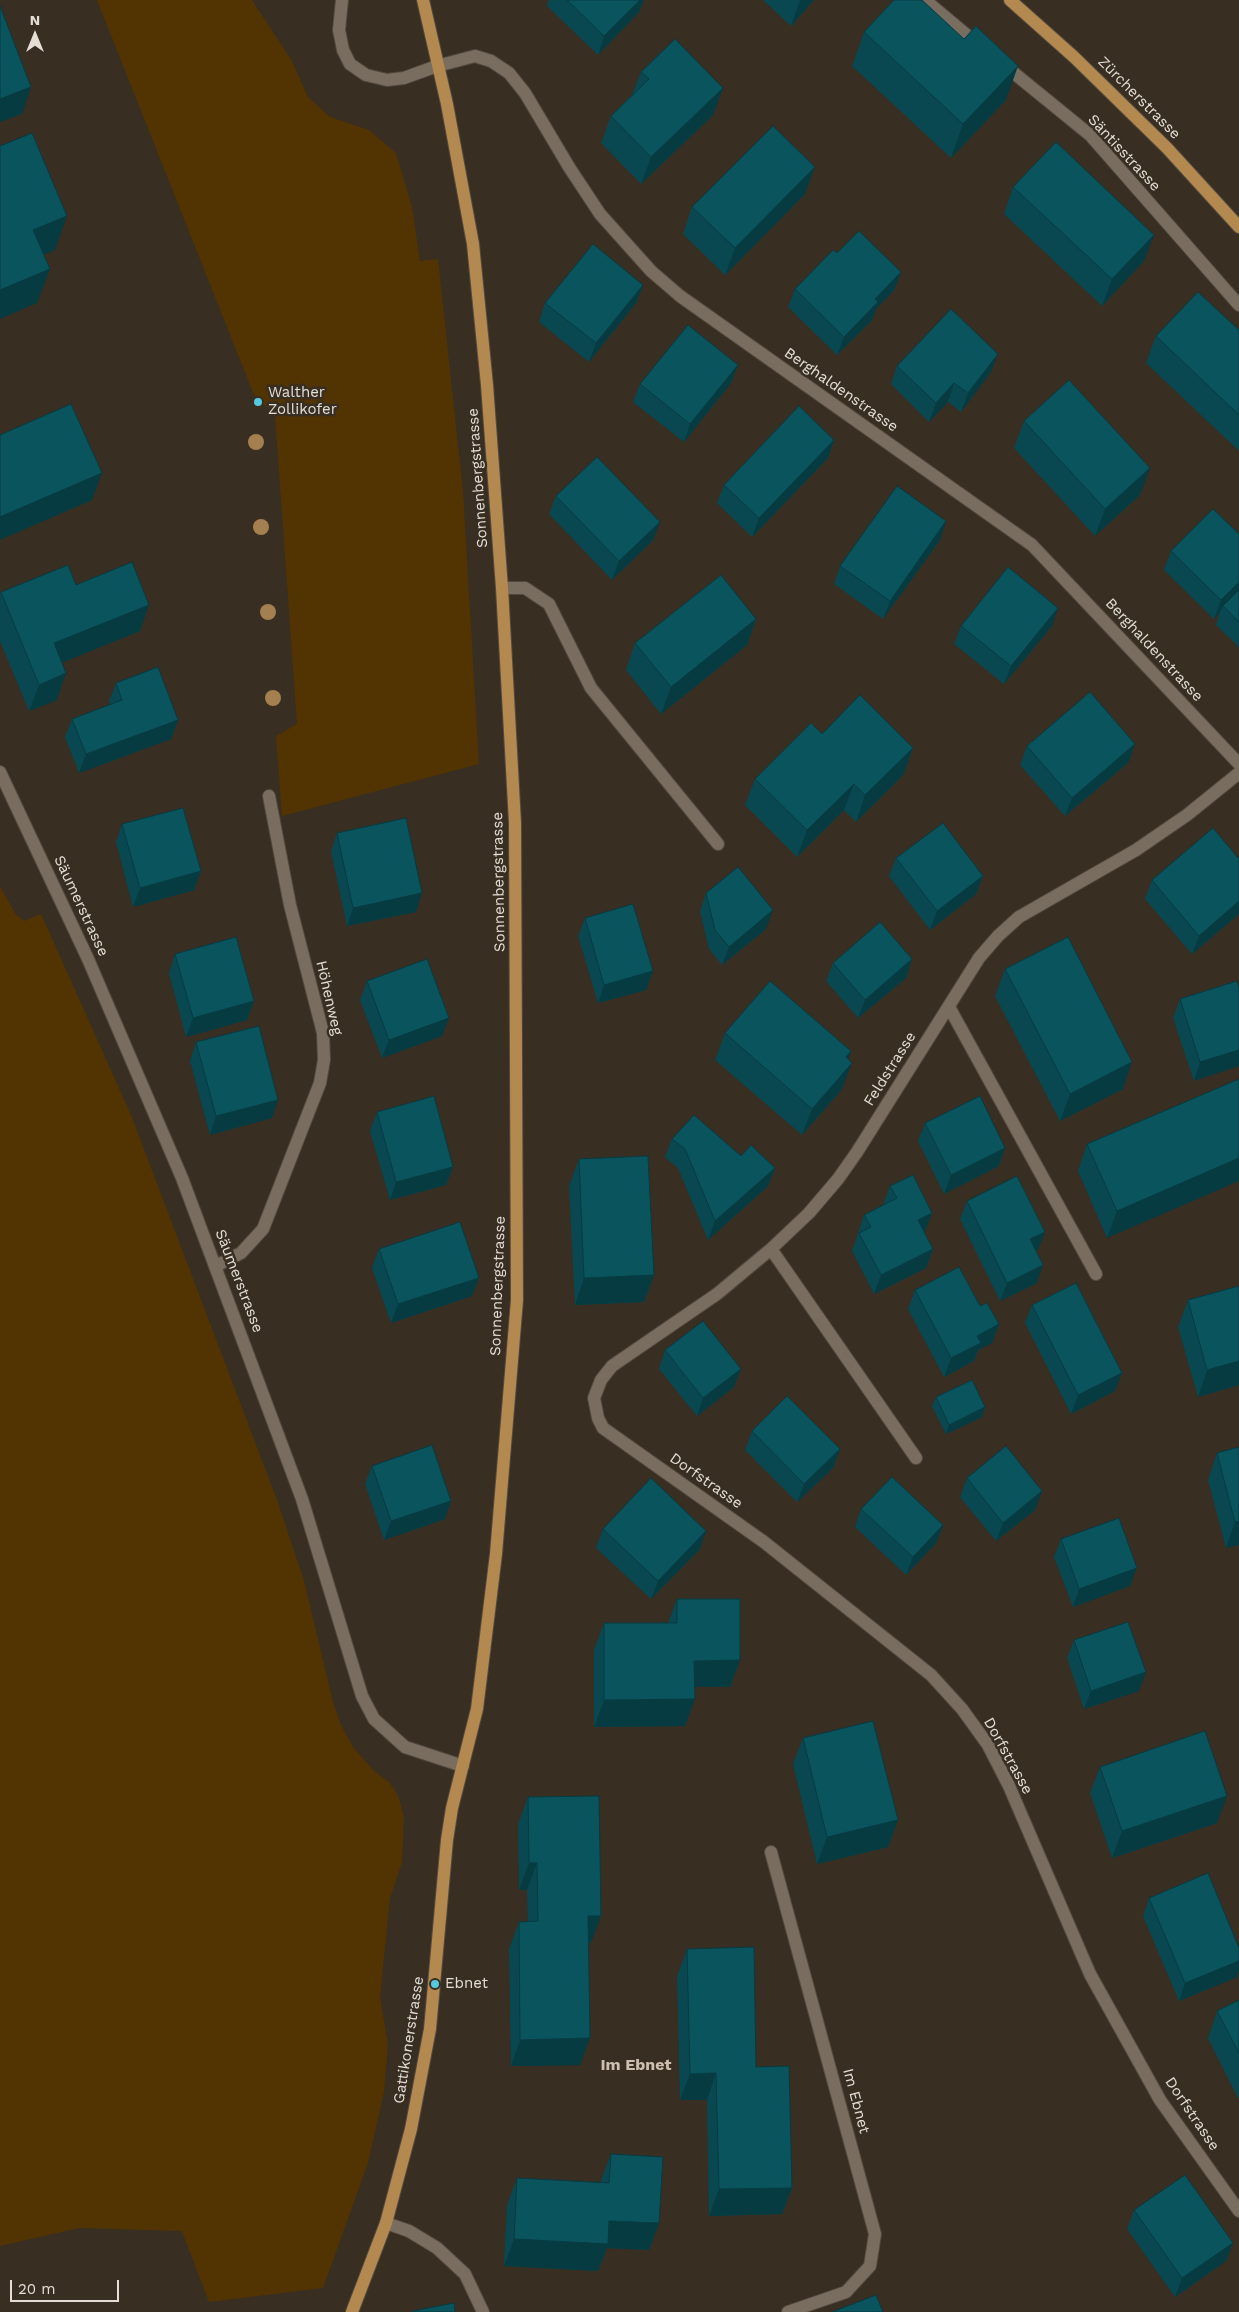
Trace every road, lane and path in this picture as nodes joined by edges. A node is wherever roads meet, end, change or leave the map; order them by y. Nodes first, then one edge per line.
1 (342, 0) edge
2 (423, 0) edge
3 (925, 0) edge
4 (1010, 0) edge
5 (437, 66) junction
6 (1239, 227) edge
7 (1239, 305) edge
8 (502, 588) junction
9 (1239, 764) edge
10 (0, 772) edge
11 (1239, 773) edge
12 (269, 796) dead end
13 (718, 844) dead end
14 (949, 1007) junction
15 (771, 1249) junction
16 (216, 1266) junction
17 (1096, 1274) dead end
18 (595, 1408) joint
19 (916, 1458) dead end
20 (463, 1766) junction
21 (771, 1852) dead end
22 (1239, 2211) edge
23 (386, 2223) junction
24 (352, 2312) edge
25 (482, 2312) edge
26 (788, 2312) edge

1 - 5 street, Berghaldenstrasse
2 - 5 main road, Sonnenbergstrasse
3 - 7 street, Säntisstrasse
4 - 6 main road, Zürcherstrasse
5 - 8 main road, Sonnenbergstrasse
5 - 9 street, Berghaldenstrasse
8 - 13 street
8 - 20 main road, Sonnenbergstrasse
10 - 16 street, Säumerstrasse
11 - 14 street, Feldstrasse
12 - 16 street, Höhenweg
14 - 15 street, Feldstrasse
14 - 17 street
15 - 18 street, Feldstrasse
15 - 19 street
16 - 20 street, Säumerstrasse
18 - 22 street, Dorfstrasse
20 - 23 main road, Gattikonerstrasse
21 - 26 street, Im Ebnet
23 - 24 main road, Gattikonerstrasse
23 - 25 street

